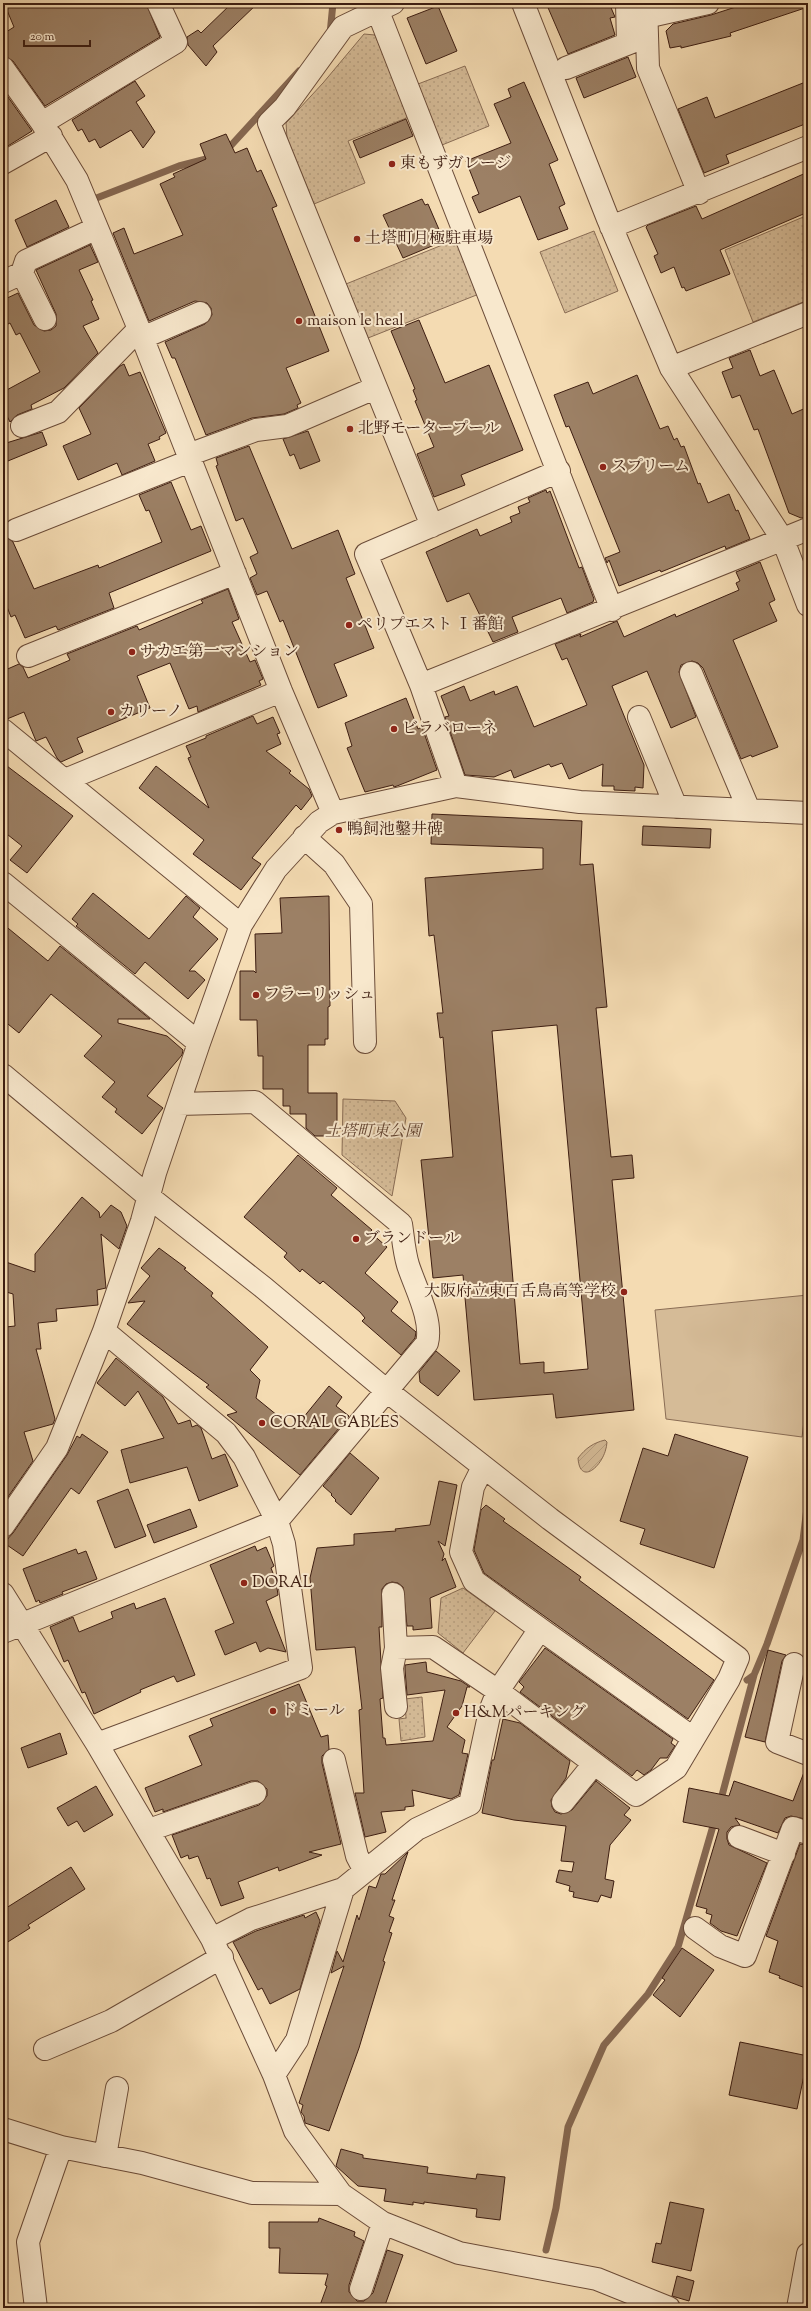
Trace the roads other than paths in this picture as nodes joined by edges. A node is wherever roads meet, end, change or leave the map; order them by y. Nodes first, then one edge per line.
1 (158, 3) edge
2 (523, 3) edge
3 (627, 3) edge
4 (708, 3) edge
5 (385, 6) edge
6 (642, 25) edge
7 (3, 68) edge
8 (566, 68) dead end
9 (46, 129) junction
10 (808, 147) edge
11 (3, 163) edge
12 (699, 192) junction
13 (611, 227) junction
14 (97, 228) junction
15 (13, 278) edge
16 (200, 313) dead end
17 (808, 313) edge
18 (45, 319) dead end
19 (140, 333) junction
20 (671, 368) junction
21 (375, 388) junction
22 (22, 426) dead end
23 (189, 458) junction
24 (559, 471) junction
25 (432, 526) junction
26 (808, 529) edge
27 (16, 530) dead end
28 (784, 540) junction
29 (235, 574) junction
30 (808, 605) edge
31 (612, 610) junction
32 (28, 656) dead end
33 (692, 673) dead end
34 (421, 685) junction
35 (281, 691) junction
36 (639, 717) dead end
37 (3, 730) edge
38 (65, 780) junction
39 (456, 786) junction
40 (676, 807) junction
41 (749, 810) junction
42 (334, 813) junction
43 (808, 813) edge
44 (304, 837) junction
45 (3, 883) edge
46 (241, 925) junction
47 (365, 1042) dead end
48 (199, 1043) junction
49 (3, 1075) edge
50 (179, 1104) junction
51 (148, 1197) junction
52 (104, 1331) junction
53 (387, 1391) junction
54 (483, 1467) junction
55 (278, 1521) junction
56 (3, 1526) edge
57 (3, 1594) edge
58 (394, 1594) dead end
59 (23, 1624) junction
60 (540, 1629) junction
61 (3, 1632) edge
62 (396, 1648) junction
63 (794, 1664) dead end
64 (498, 1691) junction
65 (396, 1707) dead end
66 (693, 1738) junction
67 (97, 1744) junction
68 (808, 1754) edge
69 (334, 1760) dead end
70 (593, 1765) junction
71 (255, 1793) dead end
72 (564, 1802) dead end
73 (148, 1830) junction
74 (808, 1833) edge
75 (739, 1837) dead end
76 (784, 1854) junction
77 (365, 1871) junction
78 (343, 1889) junction
79 (695, 1928) dead end
80 (217, 1948) junction
81 (45, 2050) dead end
82 (274, 2075) junction
83 (117, 2088) dead end
84 (3, 2129) edge
85 (61, 2147) junction
86 (105, 2156) junction
87 (341, 2194) junction
88 (383, 2223) junction
89 (808, 2254) edge
90 (361, 2288) dead end
91 (36, 2308) edge
92 (669, 2308) edge
93 (798, 2308) edge

1 - 9 street
2 - 13 street
3 - 6 street
4 - 6 street
5 - 21 street
5 - 24 street
6 - 8 street
6 - 12 street
7 - 9 street
9 - 11 street
9 - 14 street
10 - 12 street
12 - 13 street
13 - 20 street
14 - 15 street
14 - 19 street
15 - 18 street
16 - 19 street
17 - 20 street
19 - 22 street
19 - 23 street
20 - 28 street
21 - 23 street
21 - 25 street
23 - 27 street
23 - 29 street
24 - 25 street
24 - 31 street
25 - 34 street
26 - 28 street
28 - 30 street
28 - 31 street
29 - 32 street
29 - 35 street
31 - 34 street
33 - 41 street
34 - 39 street
35 - 38 street
35 - 42 street
36 - 40 street
37 - 38 street
38 - 46 street
39 - 40 street
39 - 42 street
40 - 41 street
41 - 43 street
42 - 44 street
44 - 46 street
44 - 47 street
45 - 48 street
46 - 48 street
48 - 50 street
49 - 51 street
50 - 51 street
50 - 53 street
51 - 52 street
51 - 53 street
52 - 55 street
52 - 56 street
53 - 54 street
53 - 55 street
54 - 60 street
54 - 66 street
55 - 59 street
55 - 67 street
57 - 59 street
58 - 62 street
59 - 61 street
59 - 67 street
60 - 64 street
60 - 66 street
62 - 64 street
62 - 65 street
63 - 68 street
64 - 70 street
64 - 77 street
66 - 70 street
67 - 73 street
69 - 77 street
70 - 72 street
71 - 73 street
73 - 80 street
74 - 76 street
75 - 76 street
76 - 79 street
77 - 78 street
78 - 80 street
78 - 82 street
80 - 81 street
80 - 82 street
82 - 87 street
83 - 86 street
84 - 85 street
85 - 86 street
85 - 91 street
86 - 87 street
87 - 88 street
88 - 90 street
88 - 92 street
89 - 93 street

